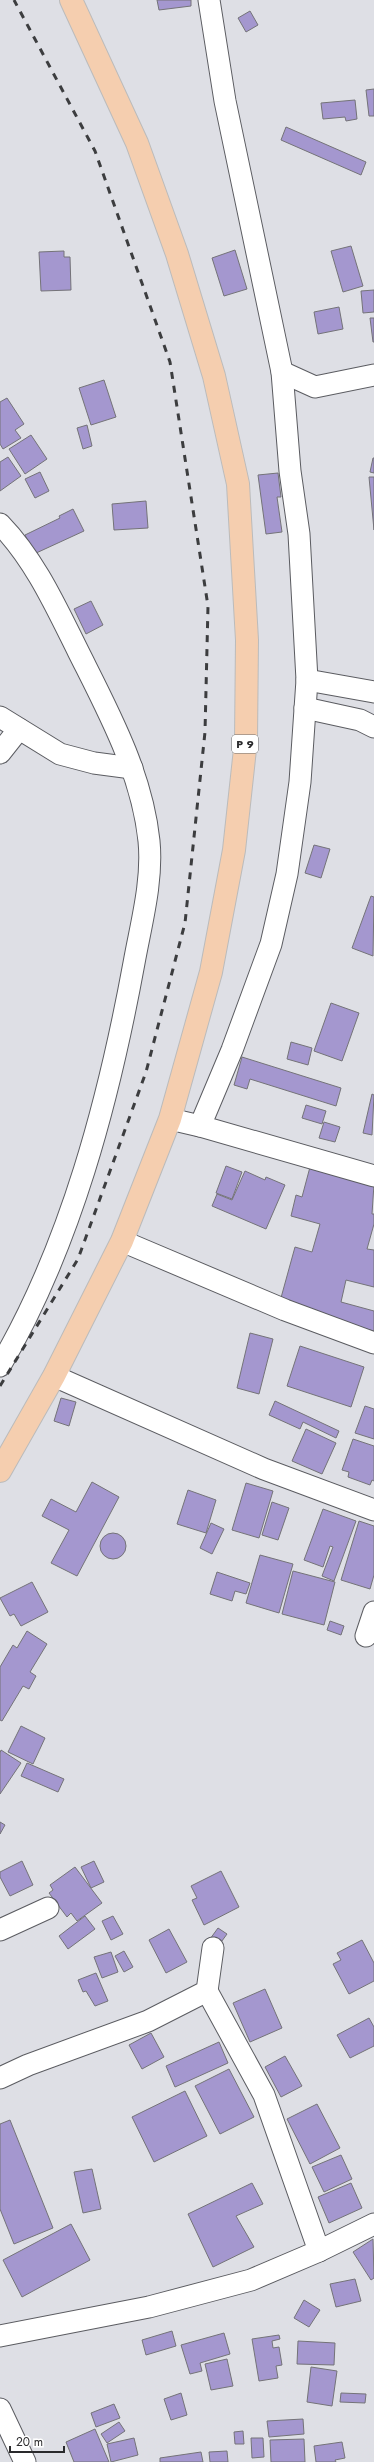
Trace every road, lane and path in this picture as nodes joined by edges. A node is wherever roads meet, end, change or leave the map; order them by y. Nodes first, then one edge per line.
1 (71, 0) edge
2 (209, 0) edge
3 (282, 372) junction
4 (374, 375) edge
5 (0, 524) edge
6 (307, 680) junction
7 (374, 692) edge
8 (305, 708) junction
9 (0, 717) edge
10 (374, 727) edge
11 (19, 729) junction
12 (0, 753) edge
13 (132, 768) junction
14 (170, 1120) junction
15 (200, 1126) junction
16 (374, 1176) edge
17 (122, 1241) junction
18 (374, 1343) edge
19 (0, 1366) edge
20 (54, 1376) junction
21 (0, 1470) edge
22 (374, 1510) edge
23 (374, 1612) edge
24 (366, 1636) dead end
25 (48, 1908) dead end
26 (0, 1930) edge
27 (213, 1948) dead end
28 (207, 1991) junction
29 (0, 2078) edge
30 (374, 2224) edge
31 (319, 2251) junction
32 (0, 2336) edge
33 (0, 2409) edge
34 (25, 2462) edge

1 - 14 main road, P 9
2 - 3 street
3 - 4 street
3 - 6 street
5 - 13 street
6 - 7 street
6 - 8 street
8 - 10 street
8 - 15 street
9 - 11 street
11 - 12 street
11 - 13 street
13 - 19 street
14 - 15 street
14 - 17 main road, P 9
15 - 16 street
17 - 18 street
17 - 20 main road, P 9
20 - 21 main road, P 9
20 - 22 street
23 - 24 street
25 - 26 street
27 - 28 street
28 - 29 street
28 - 31 street
30 - 31 street
31 - 32 street
33 - 34 street

